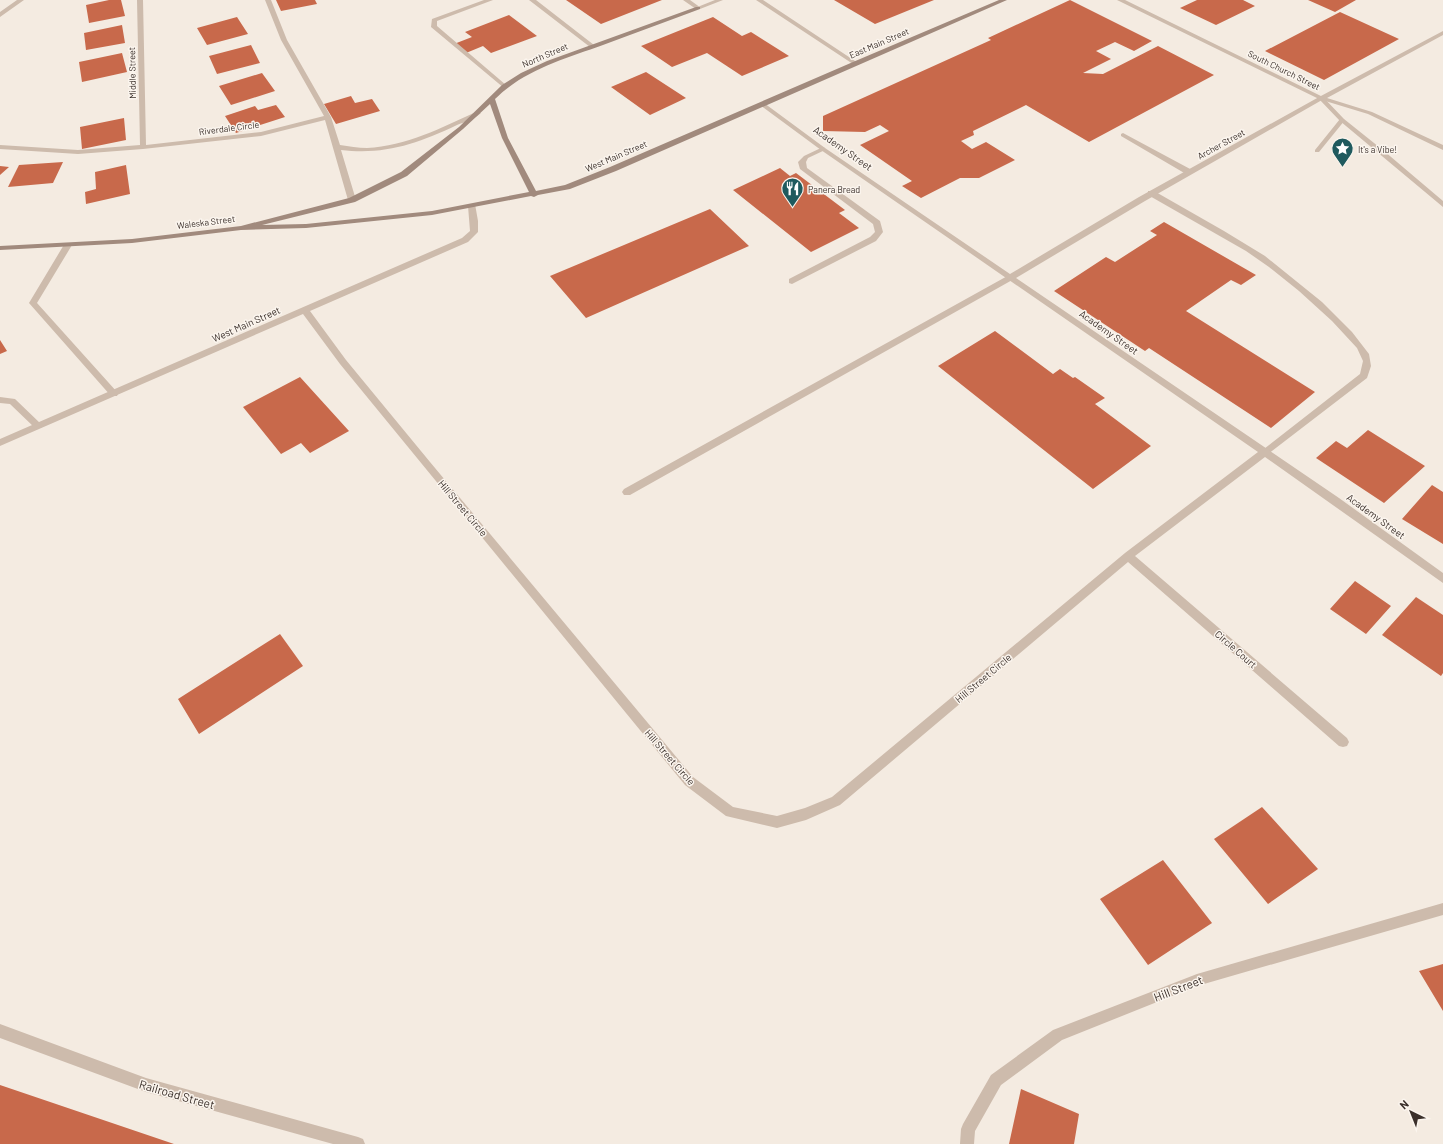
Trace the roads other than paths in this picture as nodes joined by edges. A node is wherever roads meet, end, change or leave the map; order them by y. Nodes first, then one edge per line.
1 (21, 0) edge
2 (140, 0) edge
3 (268, 0) edge
4 (490, 0) edge
5 (532, 0) edge
6 (686, 0) edge
7 (720, 0) edge
8 (759, 0) edge
9 (1004, 0) edge
10 (1120, 0) edge
11 (698, 8) junction
12 (0, 15) edge
13 (1443, 33) edge
14 (592, 46) junction
15 (855, 63) junction
16 (504, 86) junction
17 (491, 98) junction
18 (1321, 98) junction
19 (762, 104) junction
20 (478, 113) junction
21 (328, 117) junction
22 (1342, 120) junction
23 (1123, 135) dead end
24 (337, 146) junction
25 (0, 147) edge
26 (143, 147) junction
27 (1443, 148) edge
28 (824, 149) junction
29 (1317, 151) dead end
30 (1189, 172) junction
31 (404, 174) joint
32 (1151, 193) junction
33 (534, 195) junction
34 (352, 200) junction
35 (1443, 205) edge
36 (472, 206) junction
37 (241, 228) junction
38 (68, 245) junction
39 (0, 248) edge
40 (1011, 277) junction
41 (792, 281) dead end
42 (305, 310) junction
43 (114, 394) junction
44 (0, 400) edge
45 (38, 426) junction
46 (0, 443) edge
47 (1265, 452) junction
48 (627, 492) dead end
49 (1128, 556) junction
50 (1443, 579) edge
51 (1344, 742) dead end
52 (1443, 909) edge
53 (0, 1031) edge
54 (358, 1144) edge
55 (967, 1144) edge

1 - 12 street
2 - 26 street, Middle Street
3 - 21 street
4 - 16 street
5 - 14 street
6 - 11 street
7 - 11 street, North Street
8 - 15 street
9 - 15 main road, East Main Street
10 - 18 street, South Church Street
11 - 14 main road, North Street
13 - 18 street, Archer Street
14 - 16 main road, North Street
15 - 19 main road, East Main Street
16 - 17 main road, North Street
17 - 20 main road, North Street
17 - 33 main road
18 - 22 street
18 - 27 street, South Church Street
18 - 30 street, Archer Street
19 - 28 street, Academy Street
19 - 33 main road, West Main Street
20 - 24 street
20 - 31 main road, North Street
21 - 24 street
21 - 26 street, Riverdale Circle
22 - 29 street
22 - 35 street
23 - 30 street
24 - 34 street
25 - 26 street, Riverdale Circle
28 - 40 street, Academy Street
28 - 41 street
30 - 32 street, Archer Street
31 - 34 main road, Waleska Street
32 - 40 street, Archer Street
32 - 47 street, Hill Street Circle
33 - 36 main road, West Main Street
34 - 37 main road, Waleska Street
36 - 37 main road, West Main Street
36 - 42 street, West Main Street
37 - 38 main road, Waleska Street
38 - 39 main road, Waleska Street
38 - 43 street
40 - 47 street, Academy Street
40 - 48 street, Archer Street
42 - 43 street, West Main Street
42 - 49 street, Hill Street Circle
43 - 45 street, West Main Street
44 - 45 street
45 - 46 street, West Main Street
47 - 49 street, Hill Street Circle
47 - 50 street, Academy Street
49 - 51 street, Circle Court
52 - 55 street, Hill Street
53 - 54 street, Railroad Street

